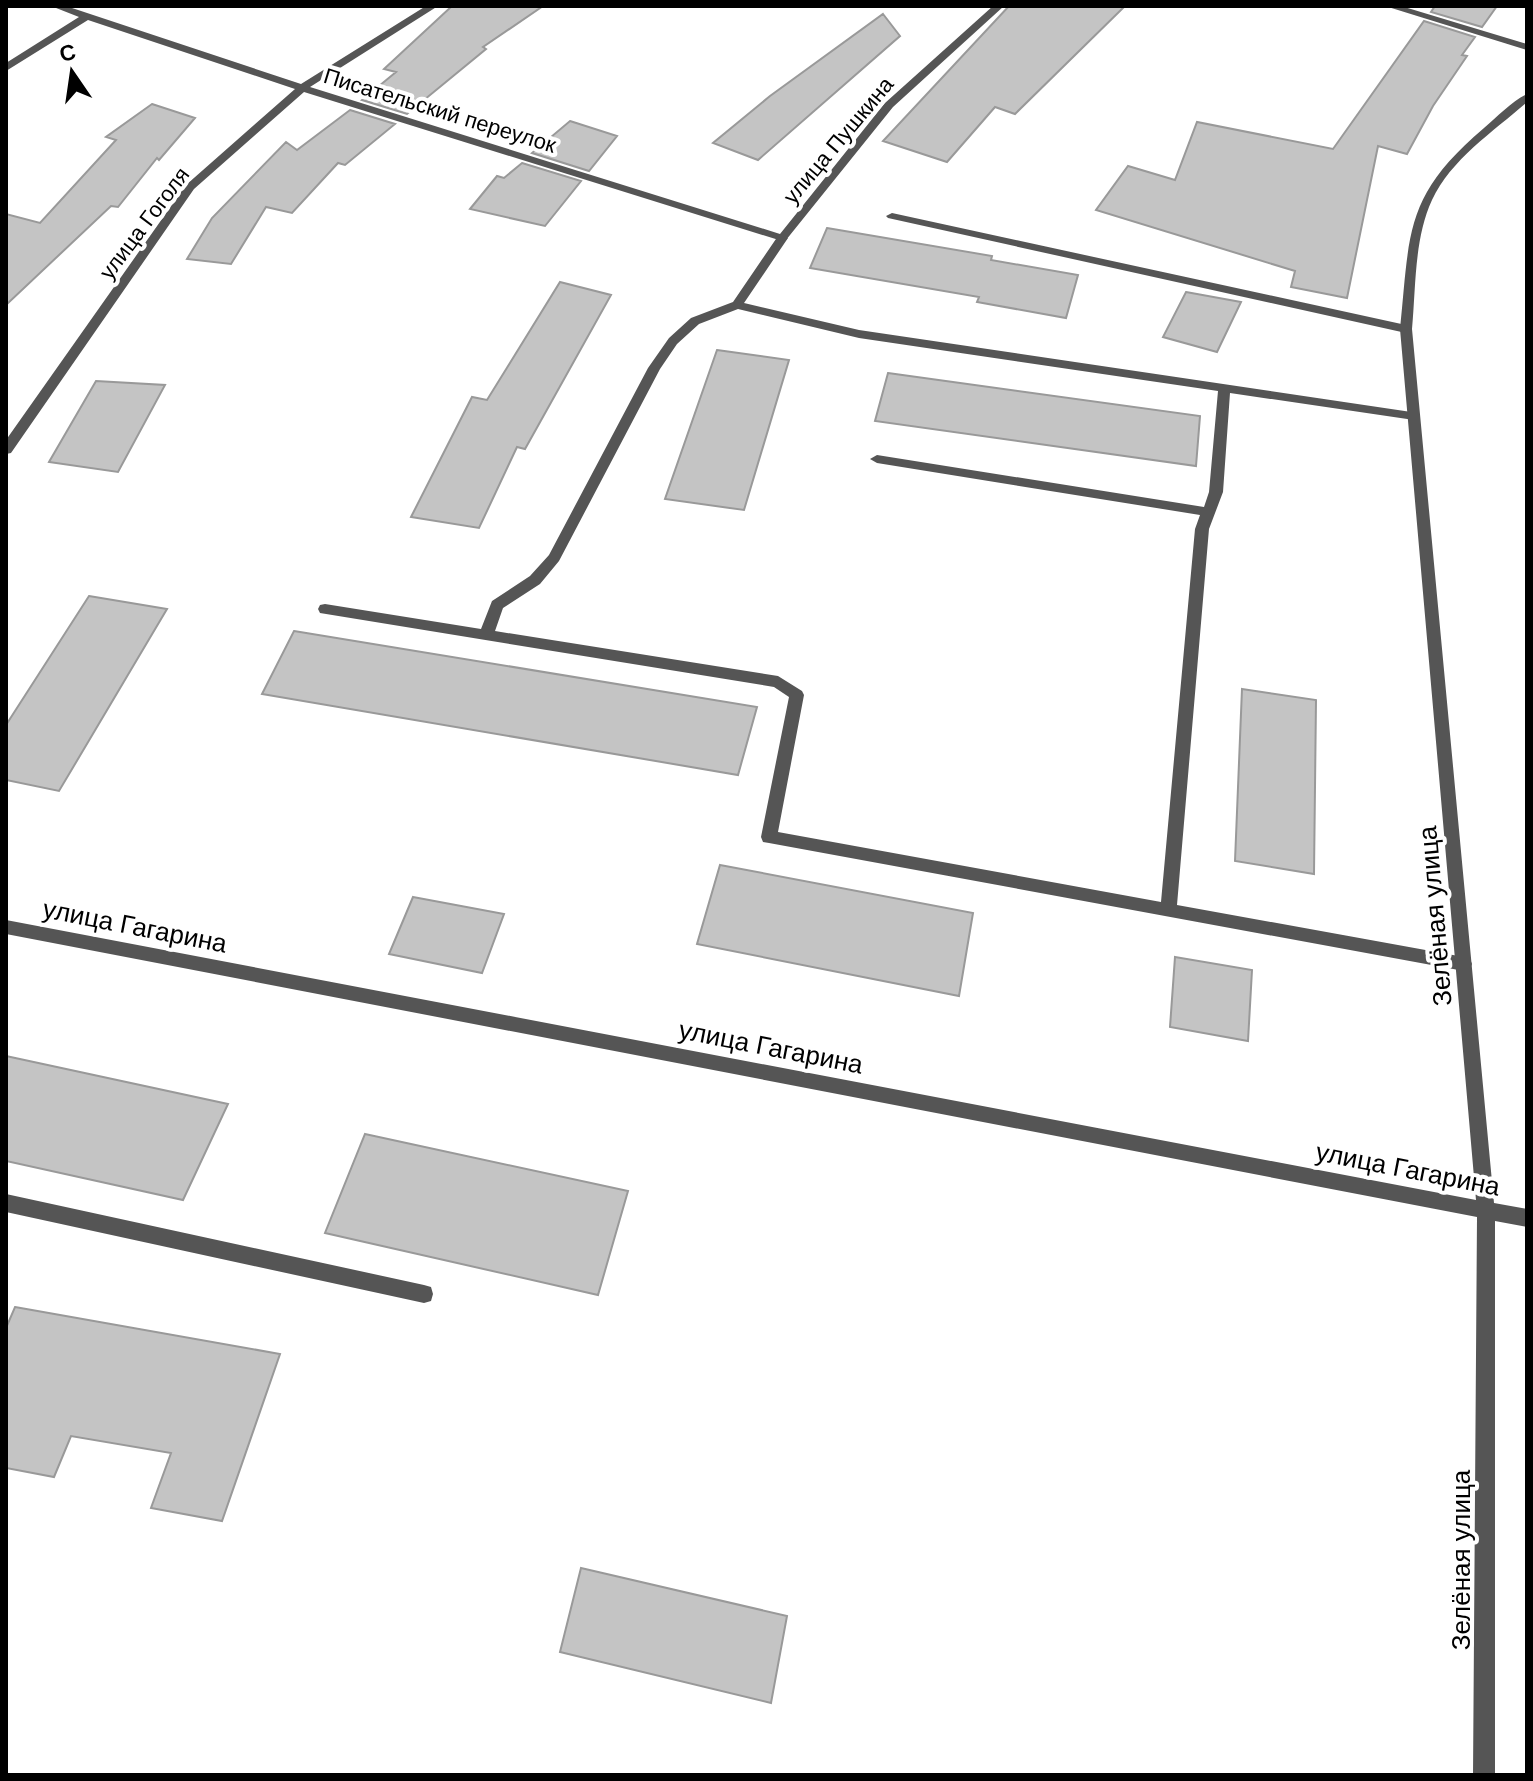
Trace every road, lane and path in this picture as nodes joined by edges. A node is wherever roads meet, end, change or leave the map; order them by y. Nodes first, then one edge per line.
1 (56, 6) edge
2 (433, 6) edge
3 (999, 6) edge
4 (1390, 6) edge
5 (87, 16) junction
6 (1527, 47) edge
7 (6, 68) edge
8 (302, 88) junction
9 (1527, 97) edge
10 (892, 216) dead end
11 (782, 238) junction
12 (737, 305) junction
13 (1406, 329) junction
14 (1224, 390) junction
15 (1414, 416) junction
16 (6, 450) edge
17 (877, 459) dead end
18 (1208, 512) junction
19 (325, 609) dead end
20 (486, 635) junction
21 (1168, 910) junction
22 (6, 927) edge
23 (1464, 964) junction
24 (6, 1203) edge
25 (1486, 1210) junction
26 (1527, 1218) edge
27 (424, 1294) dead end
28 (1484, 1775) edge

1 - 5 street, Писательский переулок
2 - 8 street, улица Гоголя
3 - 11 street, улица Пушкина
4 - 6 street
5 - 7 street
5 - 8 street, Писательский переулок
8 - 11 street, Писательский переулок
8 - 16 street, улица Гоголя
9 - 13 street, Зелёная улица
10 - 13 street
11 - 12 street, улица Пушкина
12 - 14 street
12 - 20 street
13 - 15 street, Зелёная улица
14 - 15 street
14 - 18 street
15 - 23 street, Зелёная улица
17 - 18 street
18 - 21 street
19 - 20 street
20 - 21 street
21 - 23 street
22 - 25 street, улица Гагарина
23 - 25 street, Зелёная улица
24 - 27 street
25 - 26 street, улица Гагарина
25 - 28 street, Зелёная улица

